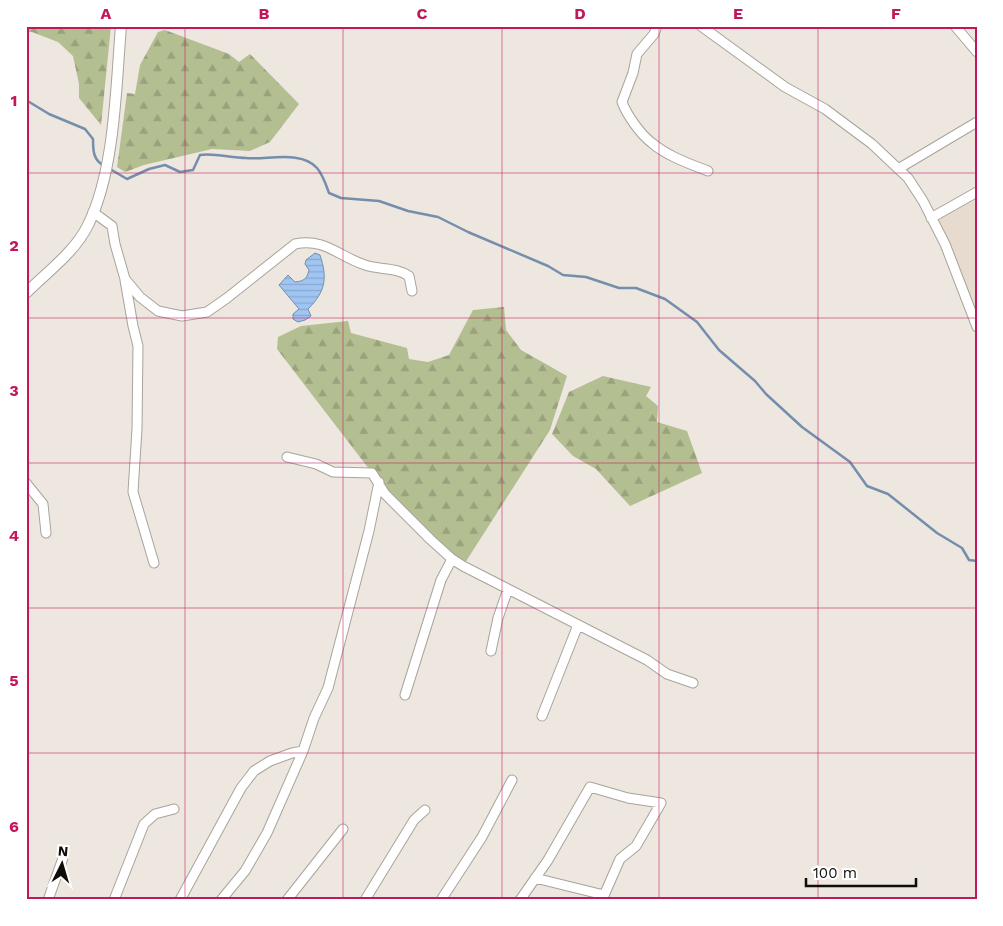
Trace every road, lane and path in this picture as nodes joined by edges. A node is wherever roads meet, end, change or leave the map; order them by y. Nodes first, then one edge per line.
1 (121, 26) edge
2 (657, 26) edge
3 (701, 26) edge
4 (955, 26) edge
5 (976, 49) edge
6 (977, 122) edge
7 (898, 169) junction
8 (708, 172) dead end
9 (977, 192) edge
10 (93, 212) junction
11 (932, 218) junction
12 (125, 279) junction
13 (412, 291) dead end
14 (26, 293) edge
15 (973, 302) edge
16 (977, 325) edge
17 (287, 457) dead end
18 (379, 482) junction
19 (26, 484) edge
20 (46, 533) dead end
21 (452, 558) junction
22 (154, 563) dead end
23 (508, 589) junction
24 (578, 625) junction
25 (491, 651) dead end
26 (693, 683) dead end
27 (405, 695) dead end
28 (542, 716) dead end
29 (303, 750) junction
30 (512, 780) dead end
31 (174, 809) dead end
32 (425, 810) dead end
33 (343, 829) dead end
34 (63, 858) dead end
35 (535, 878) junction
36 (603, 898) edge
37 (48, 900) edge
38 (114, 900) edge
39 (180, 900) edge
40 (221, 900) edge
41 (288, 900) edge
42 (365, 900) edge
43 (441, 900) edge
44 (520, 900) edge

1 - 10 street
2 - 8 street
3 - 7 street
4 - 5 street
6 - 7 street
7 - 11 street
9 - 11 street
10 - 12 street
10 - 14 street
11 - 15 street
12 - 13 street
12 - 22 street
15 - 16 street
17 - 18 street
18 - 21 street
18 - 29 street
19 - 20 street
21 - 23 street
21 - 27 street
23 - 24 street
23 - 25 street
24 - 26 street
24 - 28 street
29 - 39 street
29 - 40 street
30 - 43 street
31 - 38 street
32 - 42 street
33 - 41 street
34 - 37 street
35 - 36 street
35 - 36 street
35 - 44 street

